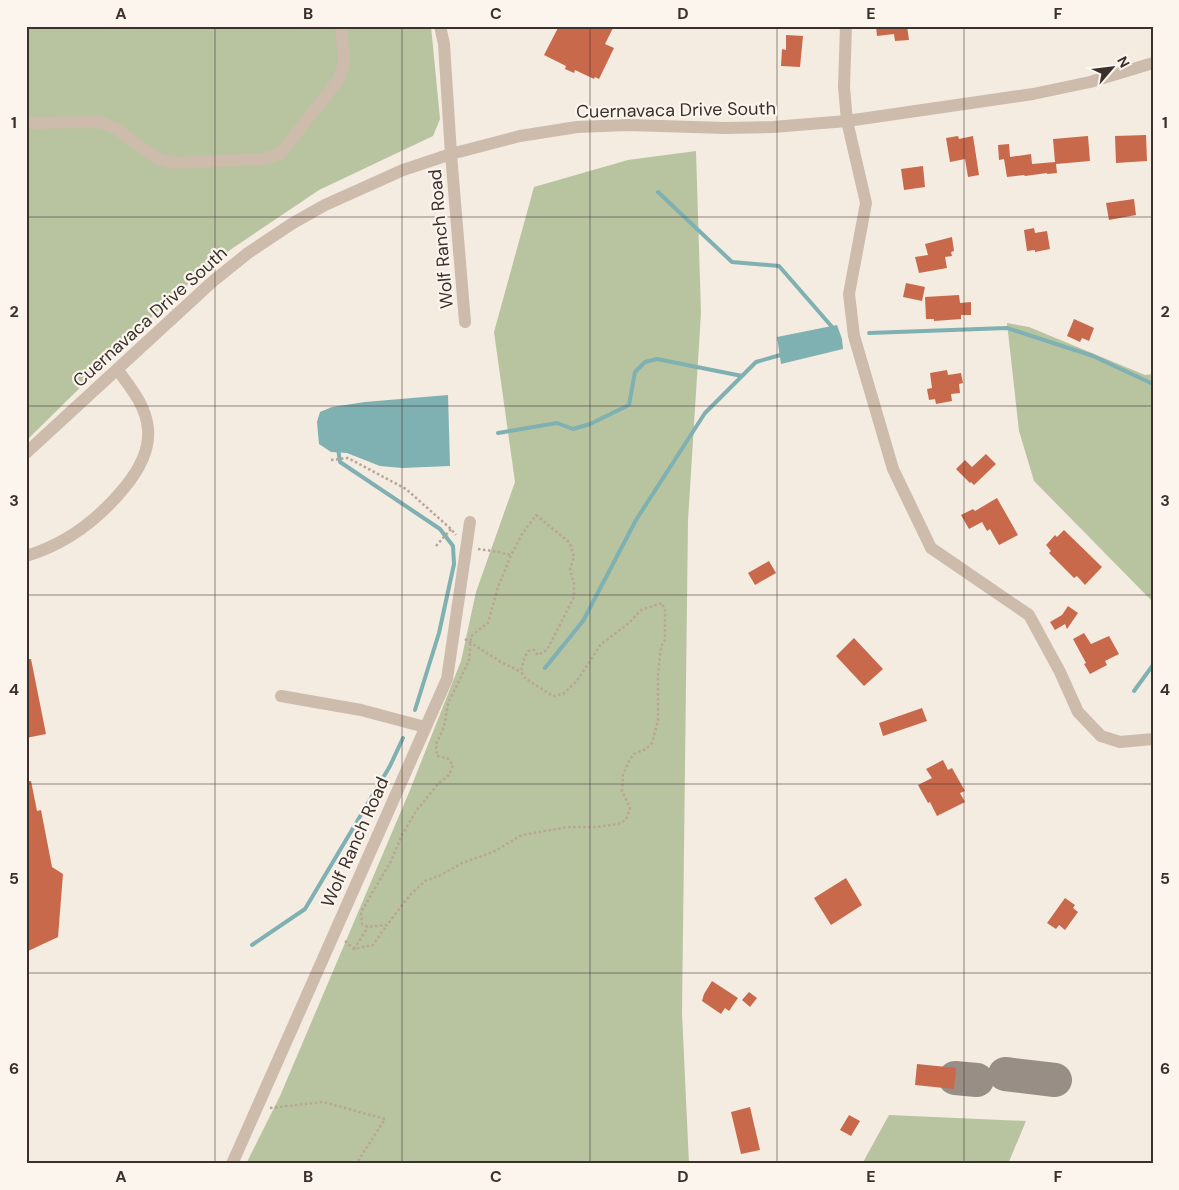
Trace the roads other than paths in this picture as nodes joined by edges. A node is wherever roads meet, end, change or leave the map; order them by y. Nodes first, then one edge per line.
1 (340, 26) edge
2 (440, 26) edge
3 (846, 26) edge
4 (1153, 63) edge
5 (848, 121) junction
6 (26, 123) edge
7 (451, 154) junction
8 (465, 322) dead end
9 (117, 369) junction
10 (26, 453) edge
11 (470, 522) dead end
12 (26, 556) edge
13 (281, 696) dead end
14 (425, 726) junction
15 (1153, 739) edge
16 (232, 1164) edge

1 - 6 street
2 - 7 street, Wolf Ranch Road
3 - 5 street
4 - 5 street, Cuernavaca Drive South
5 - 7 street, Cuernavaca Drive South
5 - 15 street
7 - 8 street, Wolf Ranch Road
7 - 9 street, Cuernavaca Drive South
9 - 10 street, Cuernavaca Drive South
9 - 12 street
11 - 14 street, Wolf Ranch Road
13 - 14 street
14 - 16 street, Wolf Ranch Road

